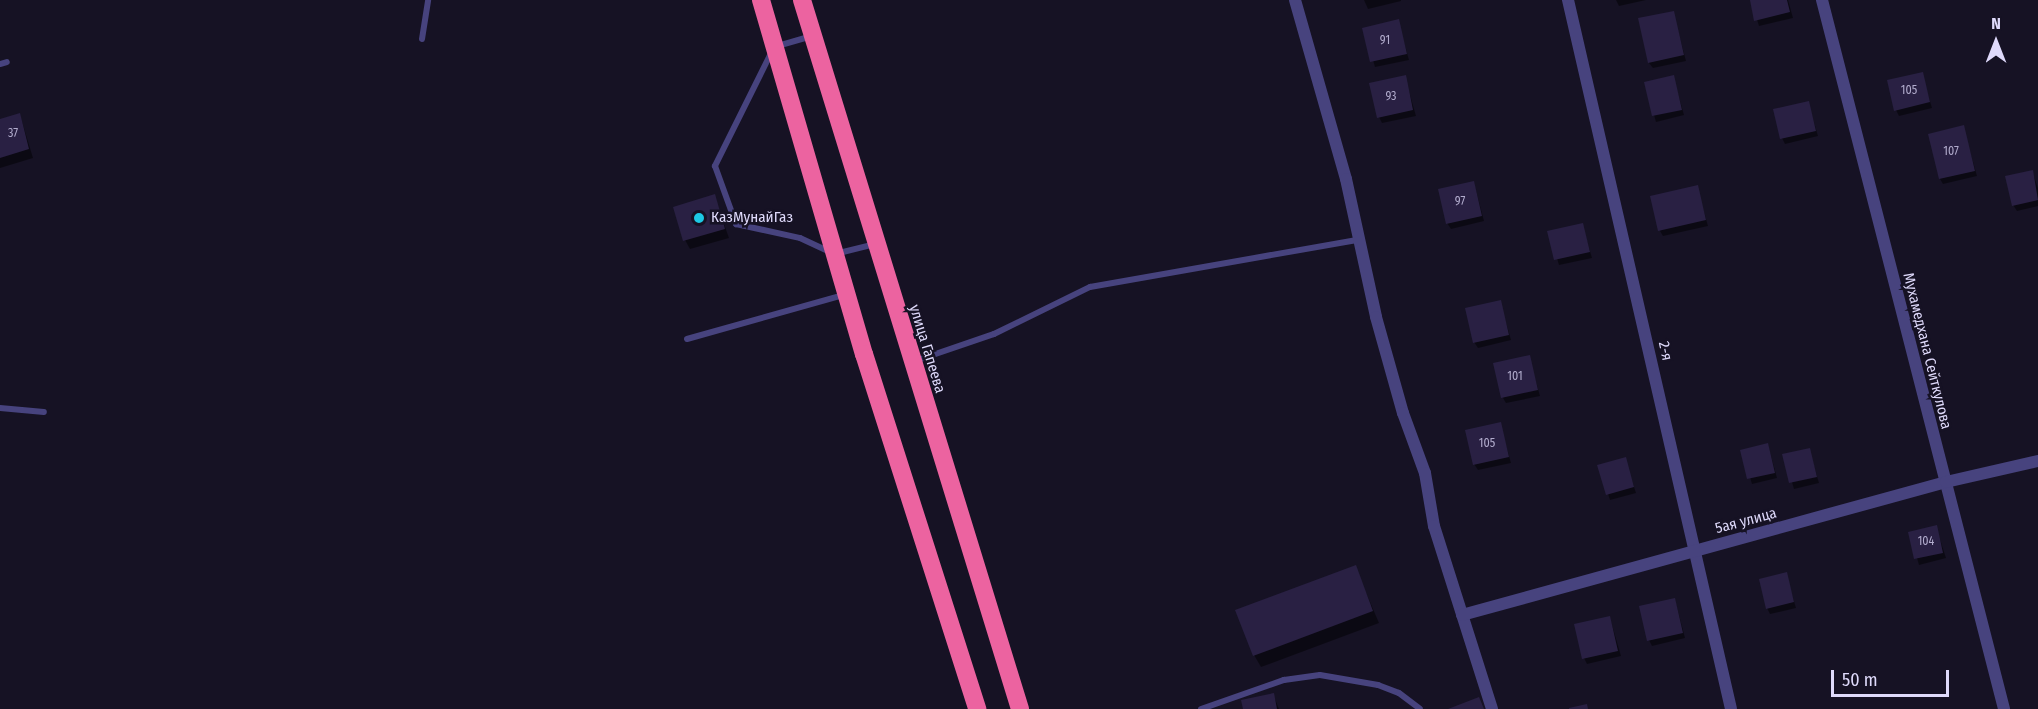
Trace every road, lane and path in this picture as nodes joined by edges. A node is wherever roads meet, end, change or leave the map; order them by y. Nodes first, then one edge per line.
1 (428, 0) edge
2 (761, 0) edge
3 (802, 0) edge
4 (1295, 0) edge
5 (1568, 0) edge
6 (1822, 0) edge
7 (813, 36) junction
8 (422, 39) dead end
9 (774, 47) junction
10 (1357, 240) junction
11 (875, 244) junction
12 (836, 254) junction
13 (847, 294) junction
14 (687, 339) dead end
15 (912, 362) junction
16 (0, 408) edge
17 (44, 412) dead end
18 (2038, 461) edge
19 (1946, 482) junction
20 (1695, 551) junction
21 (1462, 615) junction
22 (977, 709) edge
23 (1020, 709) edge
24 (1201, 709) edge
25 (1420, 709) edge
26 (1492, 709) edge
27 (1731, 709) edge
28 (2004, 709) edge

1 - 8 lane
2 - 9 highway
3 - 7 highway, улица Гапеева
4 - 10 street
5 - 20 street, 2-я
6 - 19 street, Мухамедхана Сейткулова
7 - 9 lane
7 - 11 highway, улица Гапеева
9 - 12 highway
9 - 12 lane
10 - 15 lane
10 - 21 street
11 - 12 lane
11 - 15 highway, улица Гапеева
12 - 13 highway
13 - 14 lane
13 - 22 highway
15 - 23 highway, улица Гапеева
16 - 17 lane
18 - 19 street, 5ая улица
19 - 20 street, 5ая улица
19 - 28 street, Мухамедхана Сейткулова
20 - 21 street, 5ая улица
20 - 27 street, 2-я
21 - 26 street
24 - 25 lane

